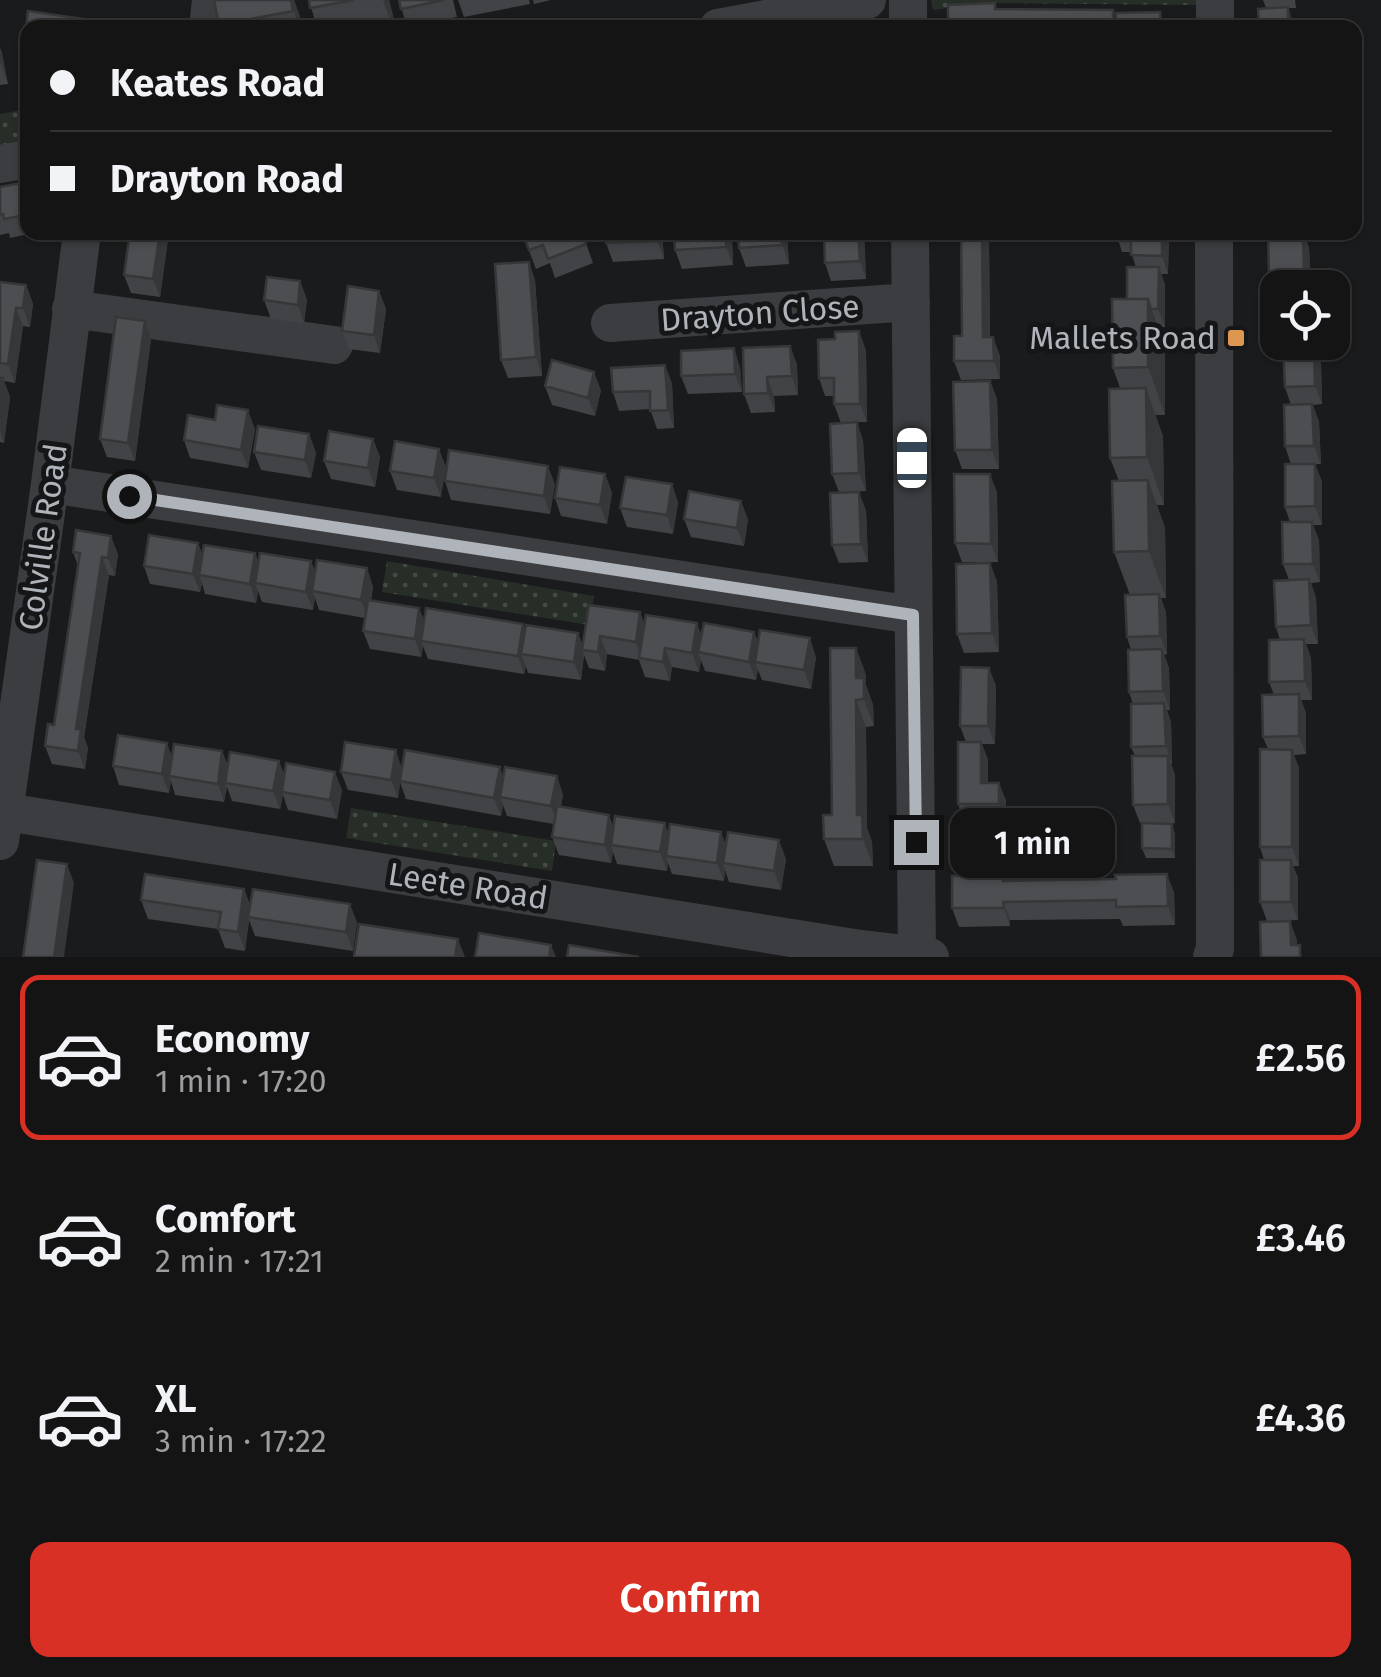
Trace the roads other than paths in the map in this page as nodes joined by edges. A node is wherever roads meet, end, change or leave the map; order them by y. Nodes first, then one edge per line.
1 (867, 0) edge
2 (761, 20) edge
3 (81, 240) edge
4 (910, 240) edge
5 (1214, 240) edge
6 (911, 302) junction
7 (72, 309) junction
8 (610, 324) dead end
9 (334, 345) dead end
10 (50, 484) junction
11 (913, 615) junction
12 (3, 826) edge
13 (924, 956) edge
14 (1212, 957) edge

1 - 2 street
3 - 7 street, Colville Road
4 - 6 street
5 - 14 street
6 - 8 street, Drayton Close
6 - 11 street
7 - 9 street
7 - 10 street, Colville Road
10 - 11 street
10 - 12 street, Colville Road
11 - 13 street
12 - 13 street, Leete Road

